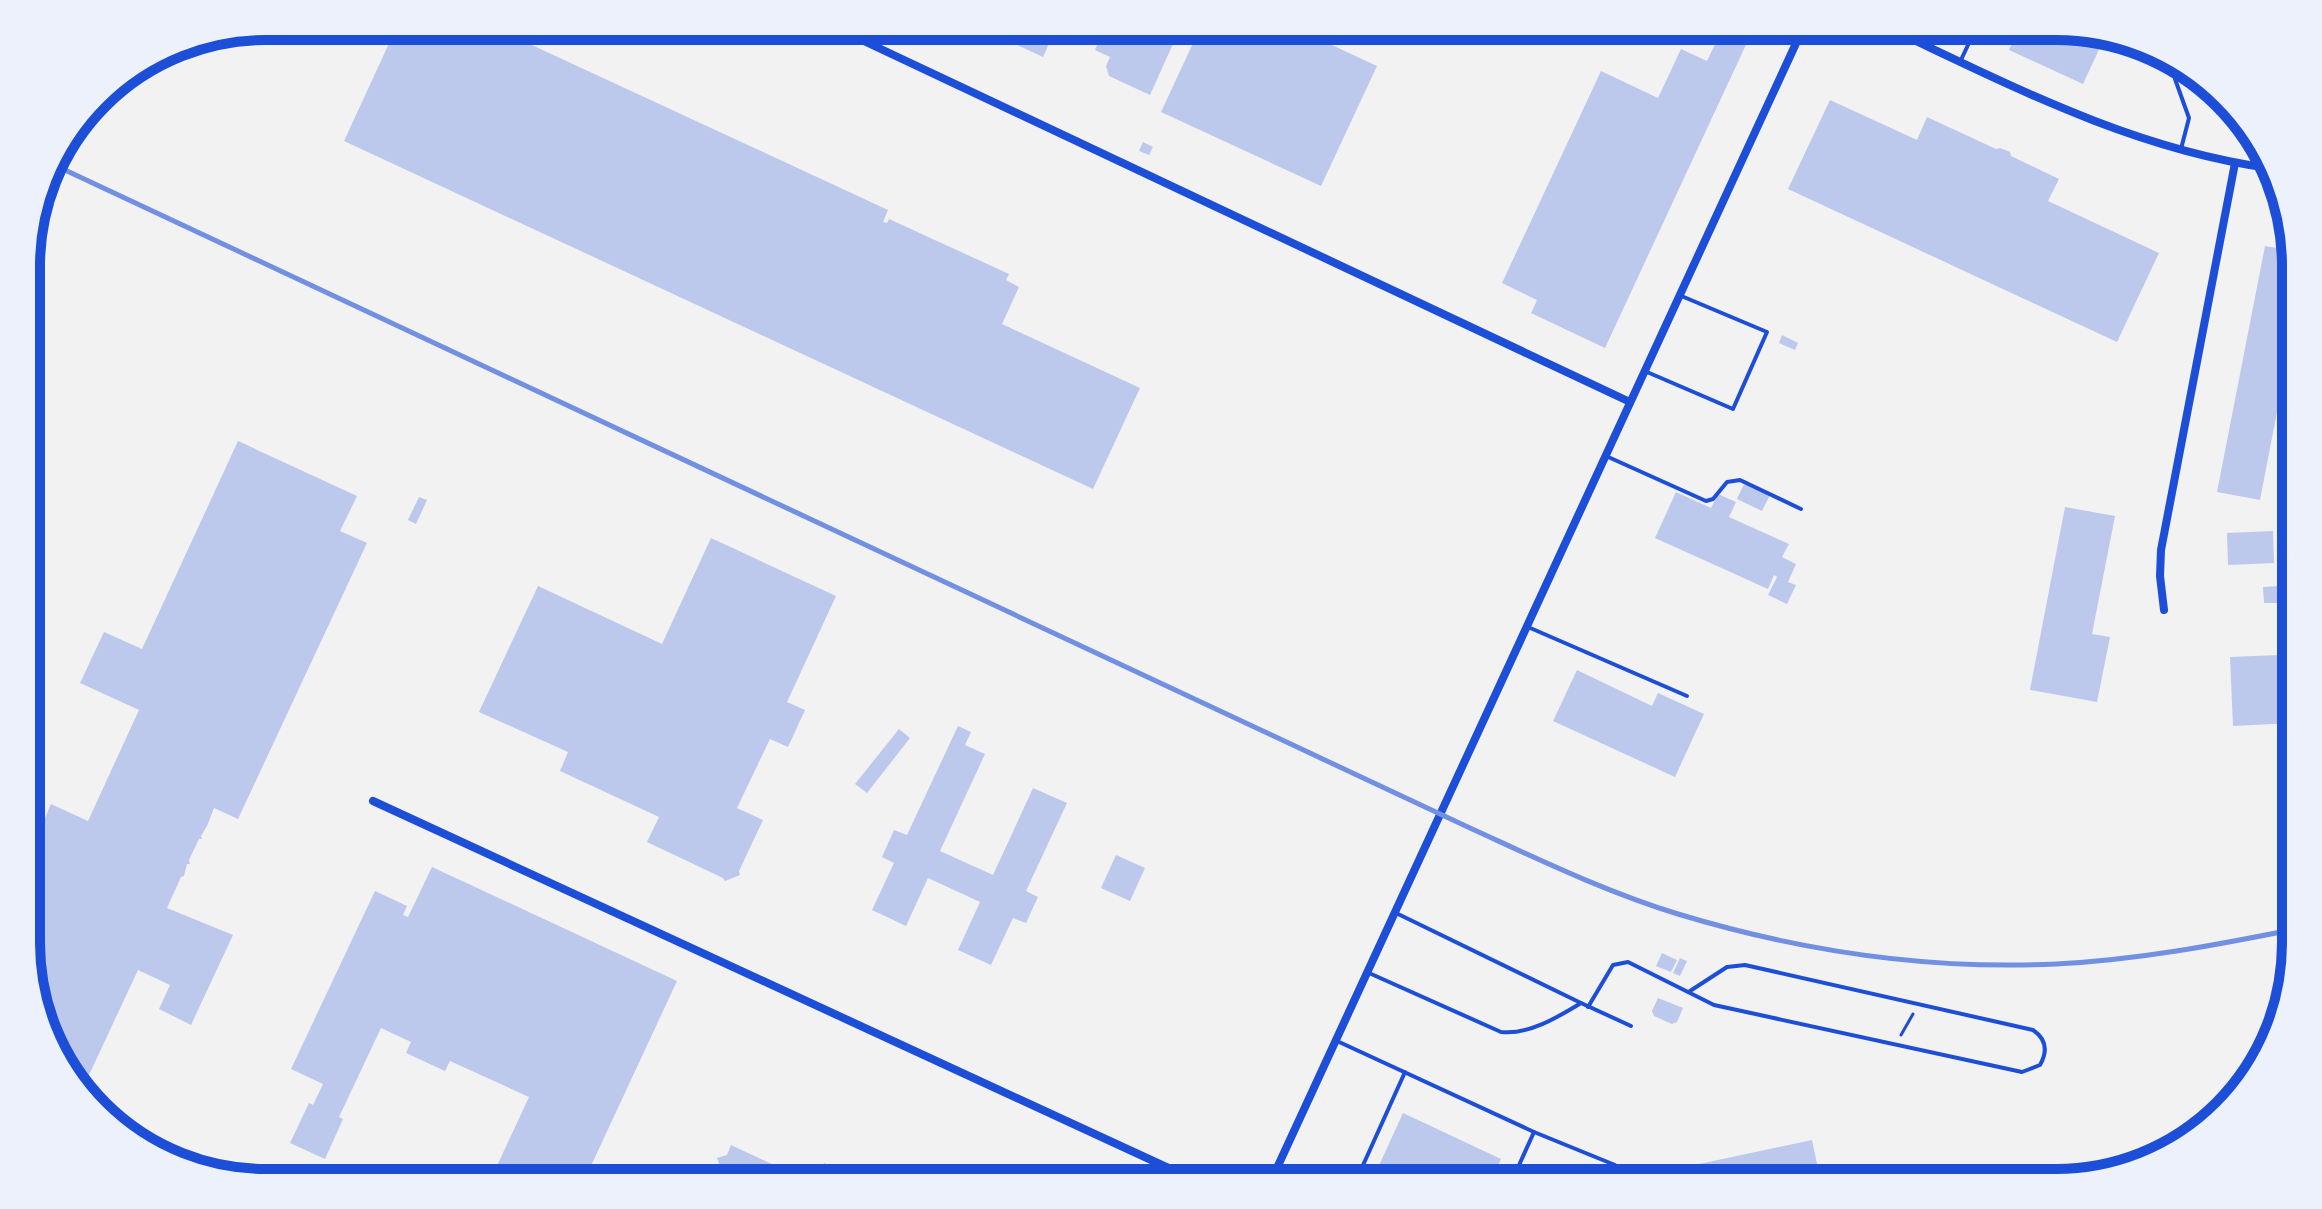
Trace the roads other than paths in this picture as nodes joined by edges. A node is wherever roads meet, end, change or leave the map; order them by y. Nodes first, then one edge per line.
1 (862, 40) edge
2 (1797, 40) edge
3 (1914, 40) edge
4 (1970, 40) edge
5 (1960, 62) junction
6 (2176, 74) edge
7 (2181, 150) junction
8 (2235, 163) junction
9 (2259, 167) edge
10 (1679, 295) junction
11 (1644, 371) junction
12 (1630, 402) junction
13 (1606, 456) junction
14 (1801, 509) dead end
15 (2164, 610) dead end
16 (1528, 627) junction
17 (1687, 696) dead end
18 (373, 801) dead end
19 (1395, 912) junction
20 (1366, 972) junction
21 (1690, 991) junction
22 (1581, 1003) junction
23 (1588, 1007) junction
24 (1631, 1026) dead end
25 (1335, 1040) junction
26 (1405, 1072) junction
27 (1534, 1132) junction
28 (1615, 1165) dead end
29 (1171, 1169) edge
30 (1276, 1169) edge
31 (1361, 1169) edge
32 (1517, 1169) edge

1 - 12 street
2 - 10 street
3 - 5 street
4 - 5 lane
5 - 7 street
6 - 7 lane
7 - 8 street
8 - 9 street
8 - 15 street
10 - 11 street
10 - 11 lane
11 - 12 street
12 - 13 street
13 - 14 lane
13 - 16 street
16 - 17 lane
16 - 19 street
18 - 29 street
19 - 20 street
19 - 22 lane
20 - 22 lane
20 - 25 street
21 - 21 lane
21 - 23 lane
22 - 23 lane
23 - 24 lane
25 - 26 lane
25 - 30 street
26 - 27 lane
26 - 31 lane
27 - 28 lane
27 - 32 lane

